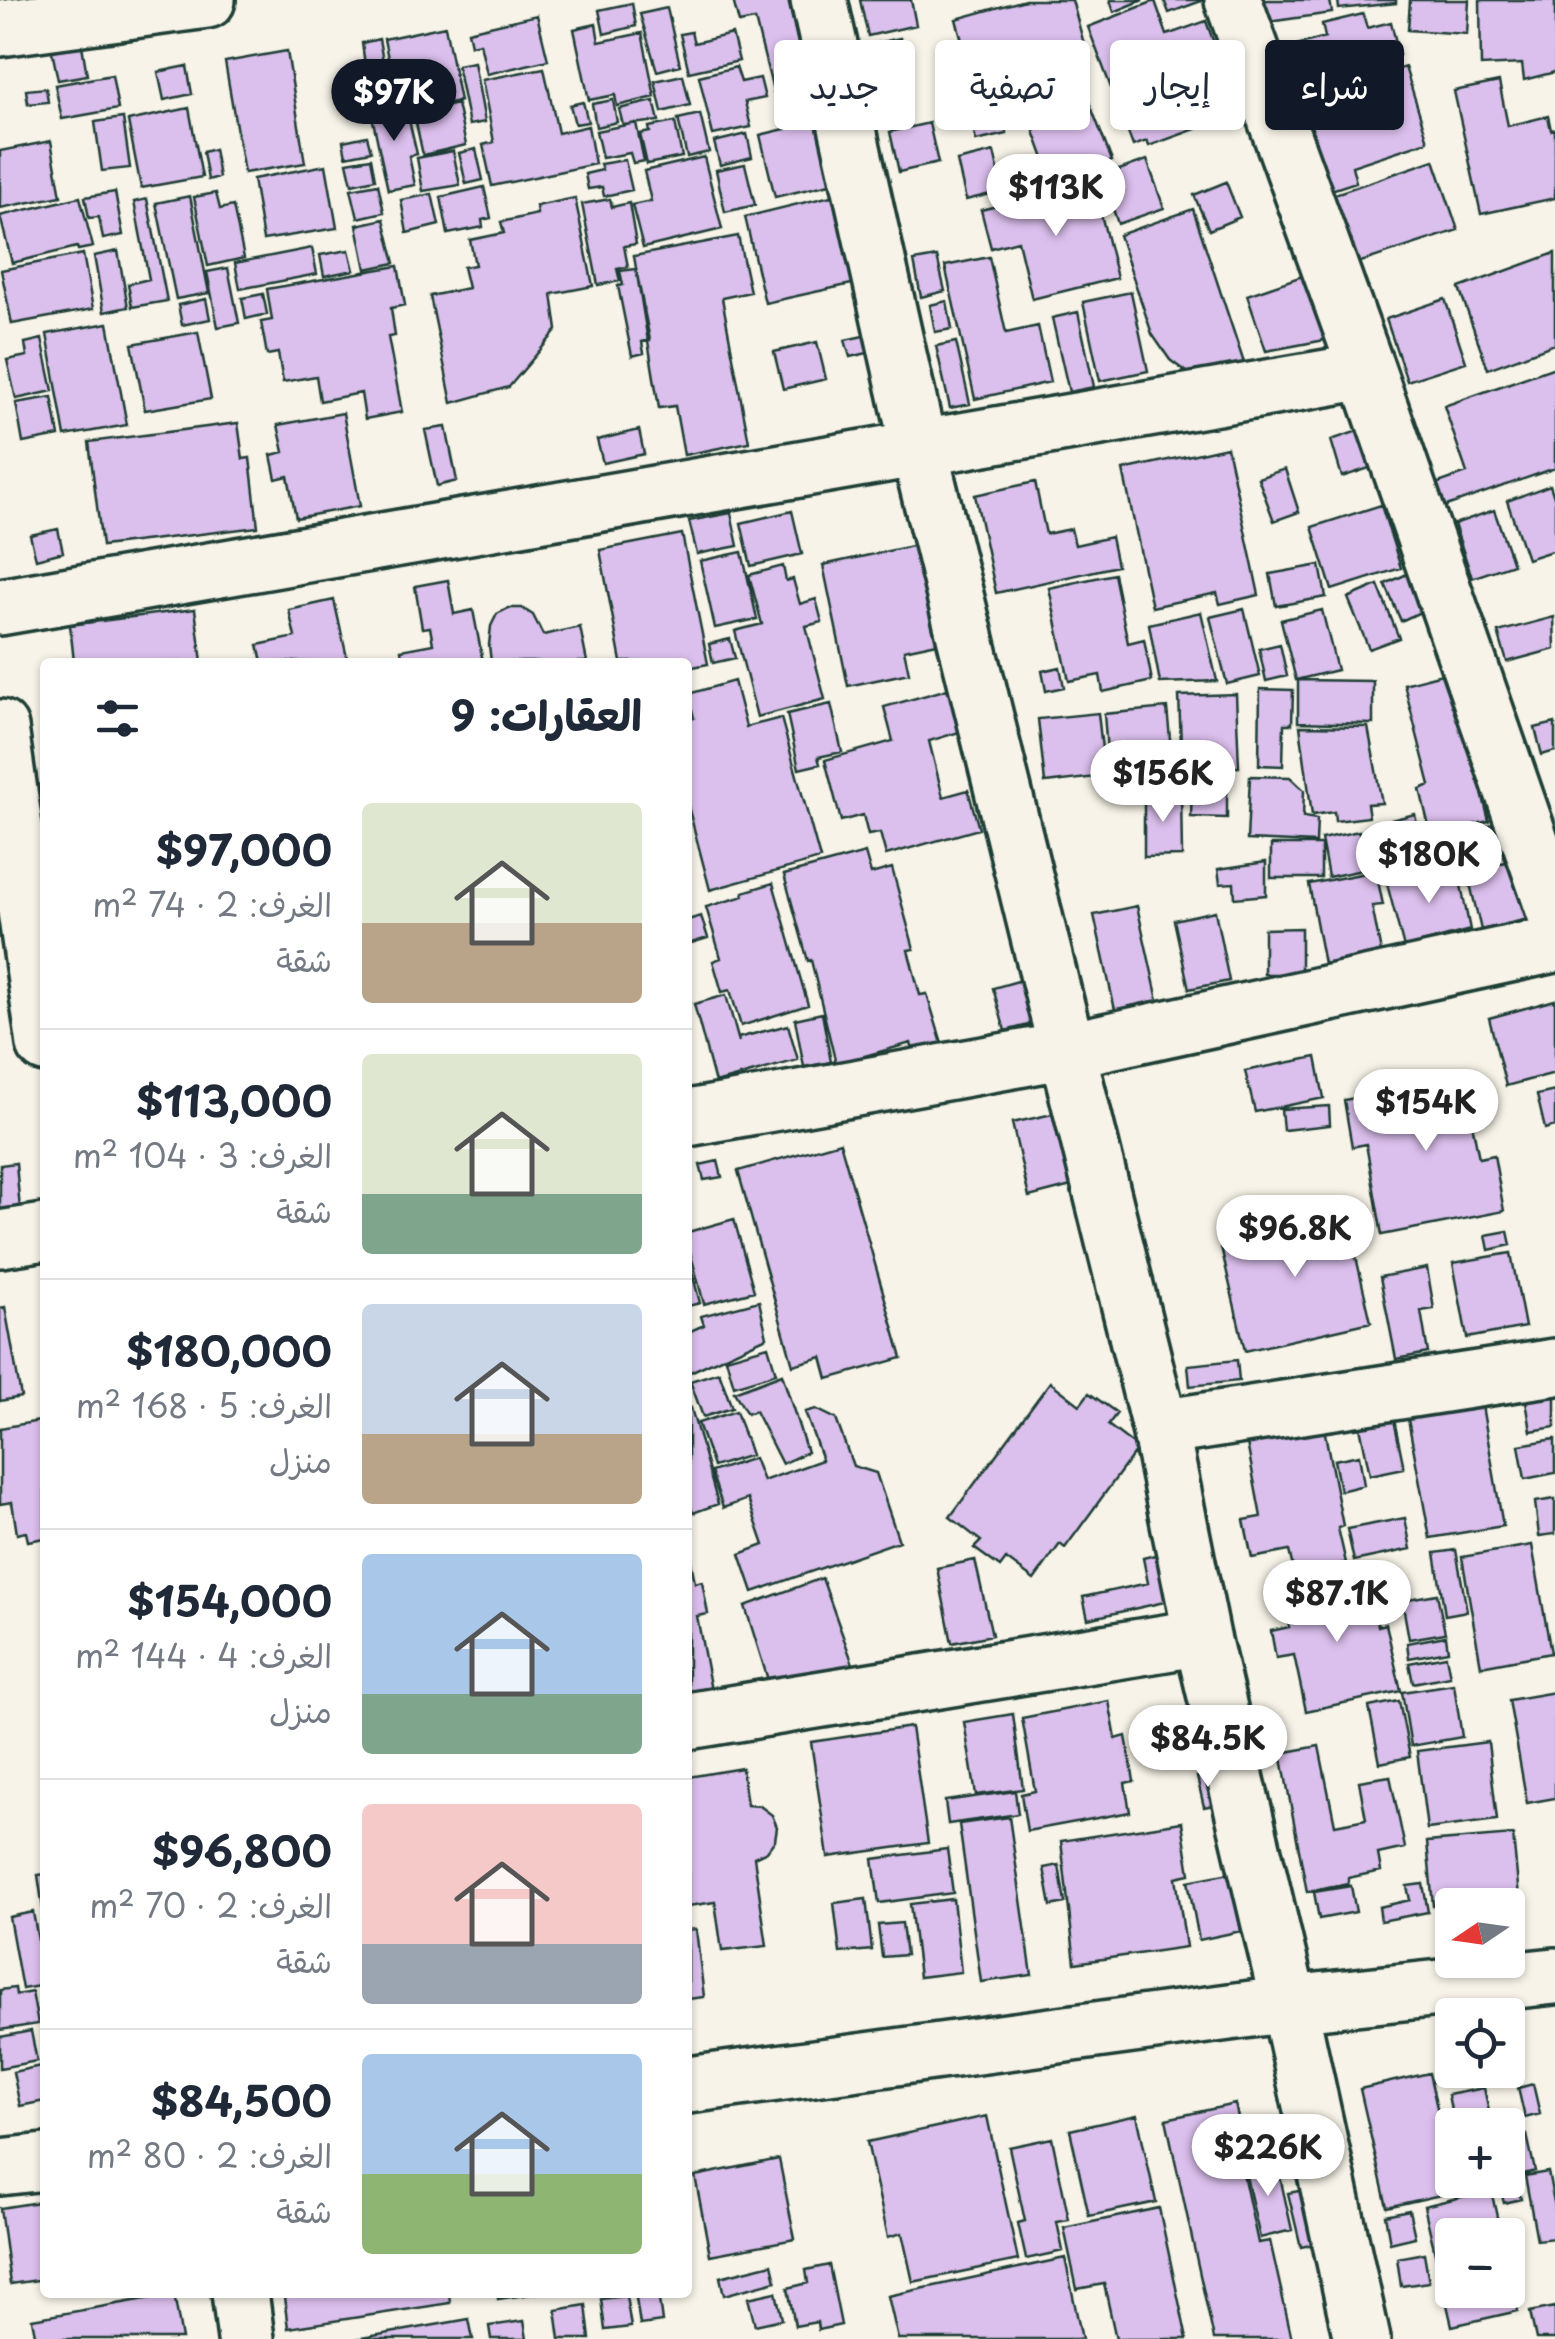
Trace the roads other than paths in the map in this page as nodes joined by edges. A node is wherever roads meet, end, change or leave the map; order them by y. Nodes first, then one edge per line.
1 (208, 0) edge
2 (819, 0) edge
3 (1233, 0) edge
4 (99, 7) edge
5 (0, 28) edge
6 (1367, 371) junction
7 (919, 449) junction
8 (0, 607) edge
9 (0, 728) edge
10 (1555, 912) edge
11 (1555, 944) edge
12 (40, 1009) edge
13 (1068, 1050) junction
14 (692, 1117) edge
15 (40, 1233) edge
16 (0, 1239) edge
17 (1555, 1367) edge
18 (1160, 1428) junction
19 (1202, 1636) junction
20 (692, 1720) edge
21 (1555, 1976) edge
22 (1289, 2004) junction
23 (692, 2084) edge
24 (40, 2162) edge
25 (0, 2166) edge
26 (241, 2298) edge
27 (246, 2339) edge
28 (1362, 2339) edge

1 - 4 street
2 - 7 street
3 - 6 street
4 - 5 street
6 - 7 street
6 - 10 street
7 - 8 street
7 - 13 street
9 - 12 street
11 - 13 street
13 - 14 street
13 - 18 street
15 - 16 street
17 - 18 street
18 - 19 street
19 - 20 street
19 - 22 street
21 - 22 street
22 - 23 street
22 - 28 street
24 - 25 street
26 - 27 street

